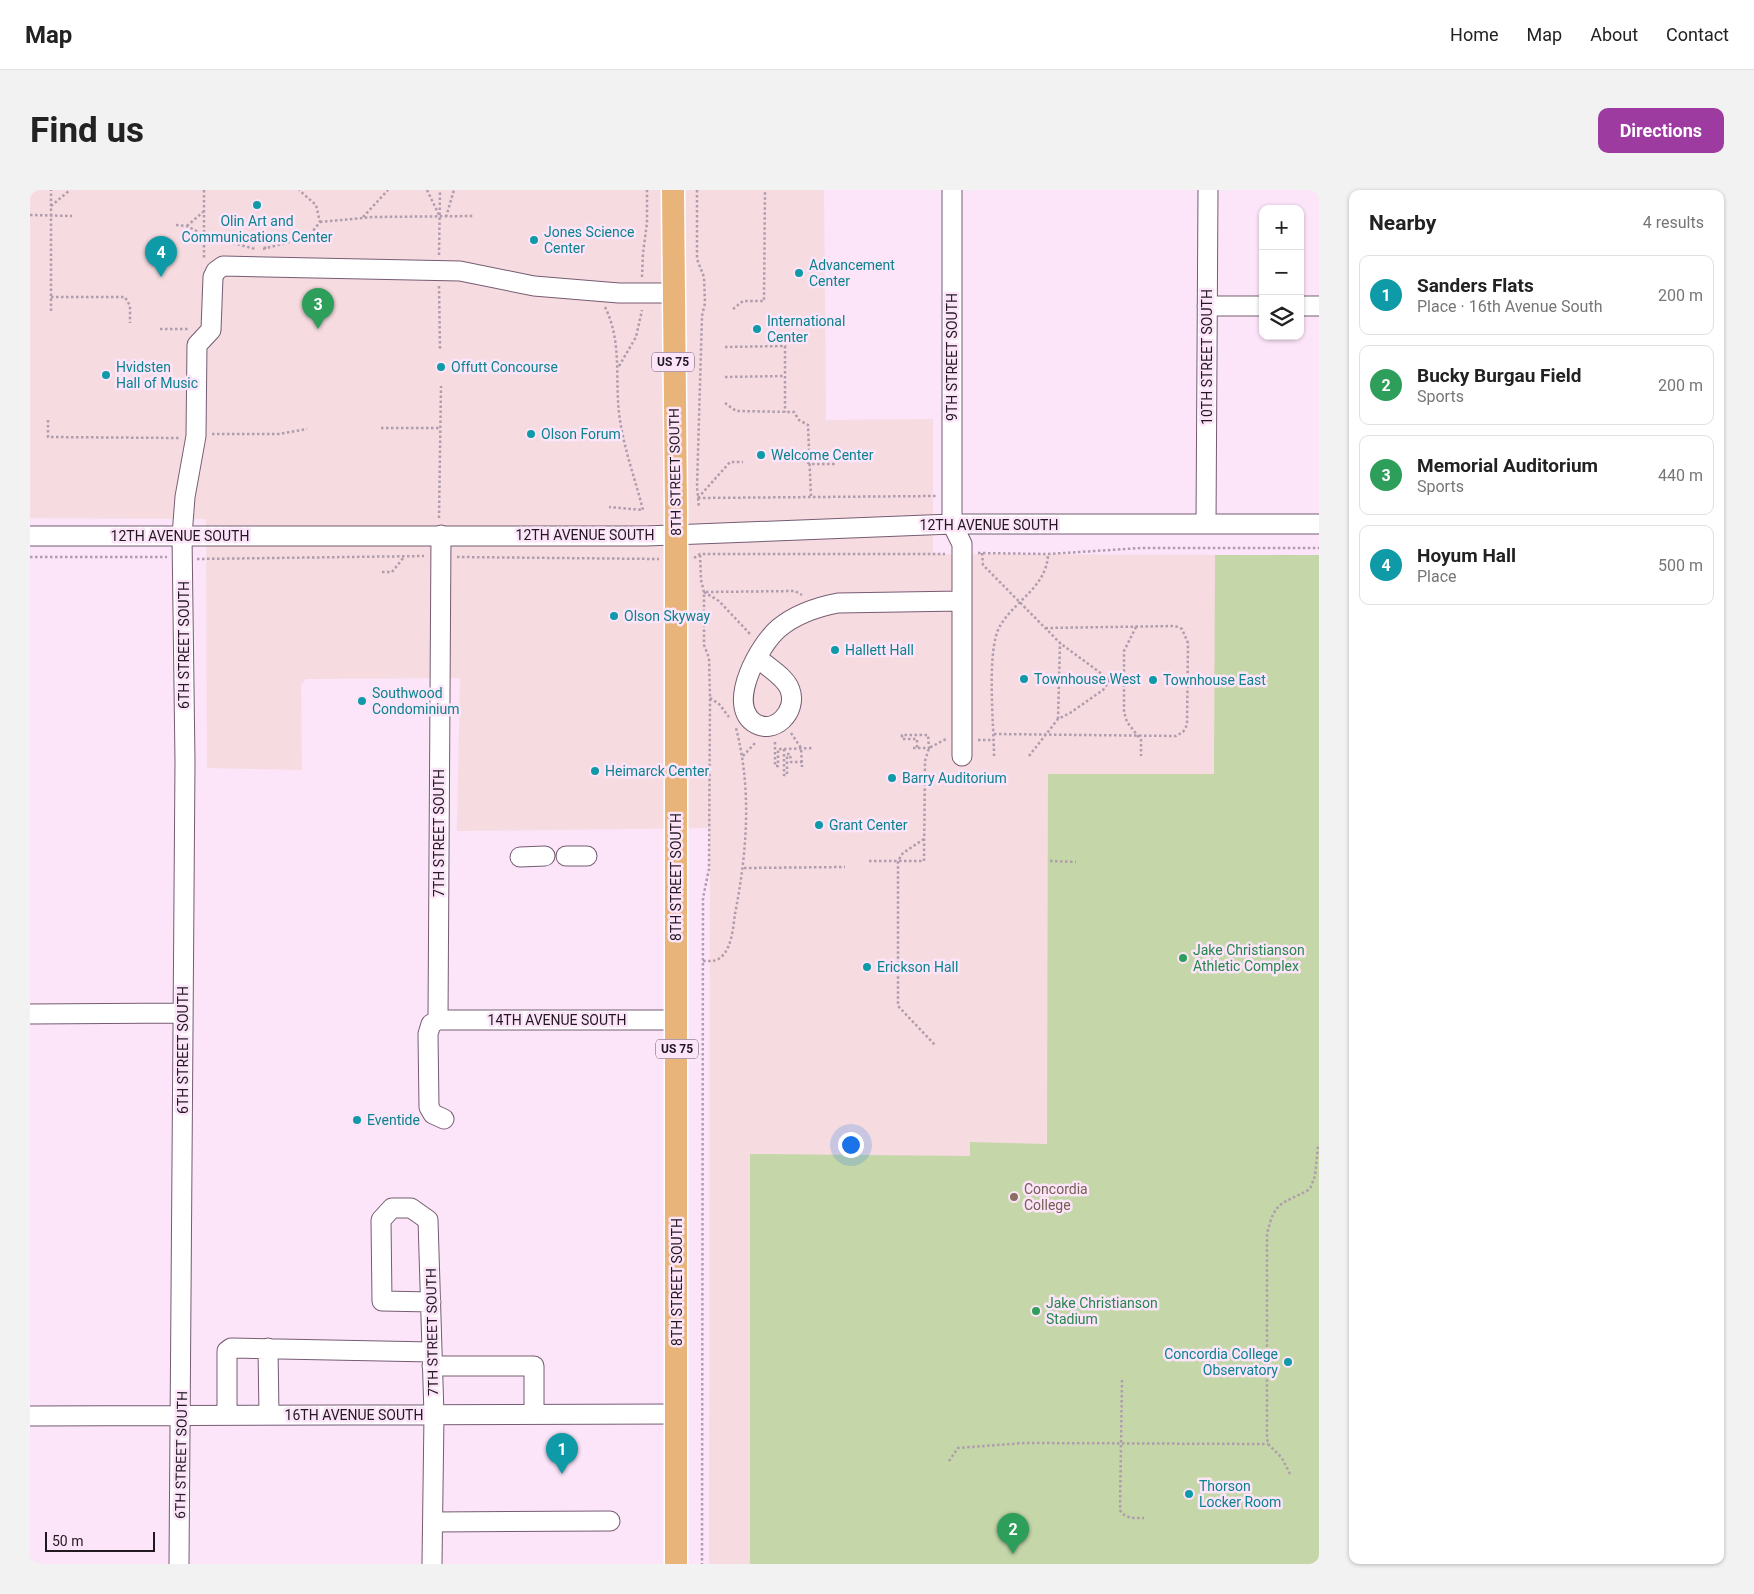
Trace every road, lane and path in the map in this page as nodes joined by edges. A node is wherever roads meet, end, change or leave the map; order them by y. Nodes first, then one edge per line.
1 (51, 190) edge
2 (70, 190) edge
3 (299, 190) edge
4 (388, 190) edge
5 (427, 190) edge
6 (454, 190) edge
7 (673, 190) edge
8 (697, 190) edge
9 (764, 190) edge
10 (952, 190) edge
11 (1208, 190) edge
12 (51, 206) junction
13 (204, 212) dead end
14 (30, 215) edge
15 (51, 215) junction
16 (72, 216) dead end
17 (473, 216) dead end
18 (440, 217) junction
19 (446, 217) junction
20 (362, 218) junction
21 (320, 222) junction
22 (176, 225) dead end
23 (187, 226) junction
24 (596, 290) junction
25 (673, 293) junction
26 (51, 297) junction
27 (1207, 306) junction
28 (1259, 306) edge
29 (1304, 306) edge
30 (1319, 306) edge
31 (733, 309) dead end
32 (51, 311) dead end
33 (130, 323) dead end
34 (160, 329) dead end
35 (188, 330) dead end
36 (725, 347) dead end
37 (785, 376) junction
38 (725, 377) dead end
39 (441, 386) dead end
40 (726, 403) dead end
41 (785, 412) junction
42 (48, 420) dead end
43 (381, 428) dead end
44 (440, 428) junction
45 (307, 429) dead end
46 (196, 436) junction
47 (788, 460) dead end
48 (743, 462) dead end
49 (810, 464) junction
50 (836, 464) dead end
51 (952, 497) junction
52 (698, 498) junction
53 (811, 498) junction
54 (609, 507) dead end
55 (699, 508) dead end
56 (952, 524) junction
57 (1206, 524) junction
58 (1319, 524) edge
59 (440, 527) junction
60 (676, 534) junction
61 (30, 536) edge
62 (182, 536) junction
63 (1319, 548) edge
64 (962, 553) junction
65 (982, 553) junction
66 (1048, 554) junction
67 (30, 557) edge
68 (159, 557) dead end
69 (404, 557) dead end
70 (382, 572) dead end
71 (704, 592) junction
72 (962, 602) junction
73 (1020, 602) junction
74 (820, 606) junction
75 (1136, 627) junction
76 (1046, 628) junction
77 (1060, 643) junction
78 (758, 658) dead end
79 (1110, 680) junction
80 (1123, 680) junction
81 (710, 697) junction
82 (730, 718) dead end
83 (1058, 719) junction
84 (735, 725) dead end
85 (949, 734) dead end
86 (994, 734) junction
87 (775, 735) dead end
88 (792, 735) dead end
89 (1046, 735) junction
90 (1138, 736) junction
91 (762, 737) dead end
92 (972, 740) dead end
93 (994, 740) junction
94 (801, 748) junction
95 (814, 748) dead end
96 (929, 748) junction
97 (784, 749) junction
98 (743, 756) junction
99 (962, 756) dead end
100 (994, 756) dead end
101 (1029, 756) dead end
102 (1141, 756) dead end
103 (802, 762) junction
104 (802, 767) dead end
105 (924, 839) junction
106 (520, 856) dead end
107 (546, 856) dead end
108 (566, 856) dead end
109 (587, 856) dead end
110 (868, 861) dead end
111 (898, 861) junction
112 (1050, 861) dead end
113 (1076, 862) dead end
114 (845, 867) dead end
115 (744, 868) junction
116 (703, 961) junction
117 (183, 1013) junction
118 (30, 1014) edge
119 (438, 1020) junction
120 (677, 1020) junction
121 (935, 1044) dead end
122 (444, 1119) dead end
123 (1318, 1146) dead end
124 (431, 1302) junction
125 (268, 1348) junction
126 (432, 1359) junction
127 (1122, 1380) dead end
128 (534, 1414) junction
129 (678, 1414) junction
130 (182, 1415) junction
131 (227, 1415) junction
132 (269, 1415) junction
133 (434, 1415) junction
134 (30, 1416) edge
135 (1120, 1444) junction
136 (1268, 1444) junction
137 (949, 1461) dead end
138 (1290, 1474) dead end
139 (1144, 1518) dead end
140 (610, 1521) dead end
141 (433, 1522) junction
142 (179, 1564) edge
143 (432, 1564) edge
144 (676, 1564) edge
145 (702, 1564) edge

1 - 12 path
2 - 12 path
3 - 21 path
4 - 20 path
5 - 18 path
6 - 19 path
7 - 25 main road, 8TH STREET SOUTH / US 75
8 - 52 path
9 - 31 path
10 - 51 street, 9TH STREET SOUTH
11 - 27 street, 10TH STREET SOUTH
12 - 15 path
13 - 23 path
14 - 15 path
15 - 16 path
15 - 26 path
17 - 19 path
18 - 19 path
18 - 20 path
20 - 21 path
21 - 23 path
22 - 23 path
24 - 25 street, 6TH STREET SOUTH
24 - 46 street, 6TH STREET SOUTH
24 - 54 path
25 - 60 main road, 8TH STREET SOUTH / US 75
26 - 32 path
26 - 33 path
27 - 28 street
27 - 57 street, 10TH STREET SOUTH
29 - 30 street
34 - 35 path
36 - 37 path
37 - 38 path
37 - 41 path
39 - 44 path
40 - 41 path
41 - 49 path
42 - 46 path
43 - 44 path
44 - 59 path
45 - 46 path
46 - 62 street, 6TH STREET SOUTH
47 - 49 path
48 - 52 path
49 - 50 path
49 - 53 path
51 - 53 path
51 - 56 street, 9TH STREET SOUTH
52 - 53 path
52 - 55 path
56 - 57 street, 12TH AVENUE SOUTH
56 - 60 street, 12TH AVENUE SOUTH
56 - 64 street
57 - 58 street, 12TH AVENUE SOUTH
59 - 60 street, 12TH AVENUE SOUTH
59 - 62 street, 12TH AVENUE SOUTH
59 - 119 street, 7TH STREET SOUTH
60 - 120 main road, 8TH STREET SOUTH / US 75
61 - 62 street, 12TH AVENUE SOUTH
62 - 117 street, 6TH STREET SOUTH
63 - 66 path
64 - 65 path
64 - 71 path
64 - 72 street
65 - 66 path
65 - 73 path
66 - 73 path
67 - 68 path
69 - 70 path
71 - 74 path
71 - 81 path
72 - 74 street
72 - 99 street
73 - 76 path
73 - 86 path
74 - 78 street
75 - 76 path
75 - 80 path
75 - 90 path
76 - 77 path
77 - 79 path
77 - 83 path
79 - 80 path
79 - 83 path
80 - 90 path
81 - 82 path
81 - 116 path
83 - 89 path
84 - 98 path
85 - 96 path
86 - 89 path
86 - 93 path
87 - 97 path
88 - 94 path
89 - 90 path
89 - 101 path
90 - 102 path
91 - 98 path
92 - 93 path
93 - 100 path
94 - 95 path
94 - 97 path
94 - 103 path
96 - 96 path
96 - 105 path
97 - 103 path
98 - 115 path
103 - 104 path
105 - 111 path
105 - 111 path
106 - 107 street
108 - 109 street
110 - 111 path
111 - 121 path
112 - 113 path
114 - 115 path
115 - 116 path
116 - 145 path
117 - 118 street
117 - 130 street, 6TH STREET SOUTH
119 - 120 street, 14TH AVENUE SOUTH
119 - 122 street, 7TH STREET SOUTH
120 - 129 main road, 8TH STREET SOUTH / US 75
123 - 136 path
124 - 124 street, 7TH STREET SOUTH
124 - 126 street, 7TH STREET SOUTH
125 - 126 street
125 - 131 street
125 - 132 street
126 - 128 street
126 - 133 street, 7TH STREET SOUTH
127 - 135 path
128 - 129 street, 16TH AVENUE SOUTH
128 - 133 street, 16TH AVENUE SOUTH
129 - 144 main road, 8TH STREET SOUTH / US 75
130 - 131 street, 16TH AVENUE SOUTH
130 - 134 street, 16TH AVENUE SOUTH
130 - 142 street, 6TH STREET SOUTH
131 - 132 street, 16TH AVENUE SOUTH
132 - 133 street, 16TH AVENUE SOUTH
133 - 141 street, 7TH STREET SOUTH
135 - 136 path
135 - 137 path
135 - 139 path
136 - 138 path
140 - 141 street
141 - 143 street, 7TH STREET SOUTH

